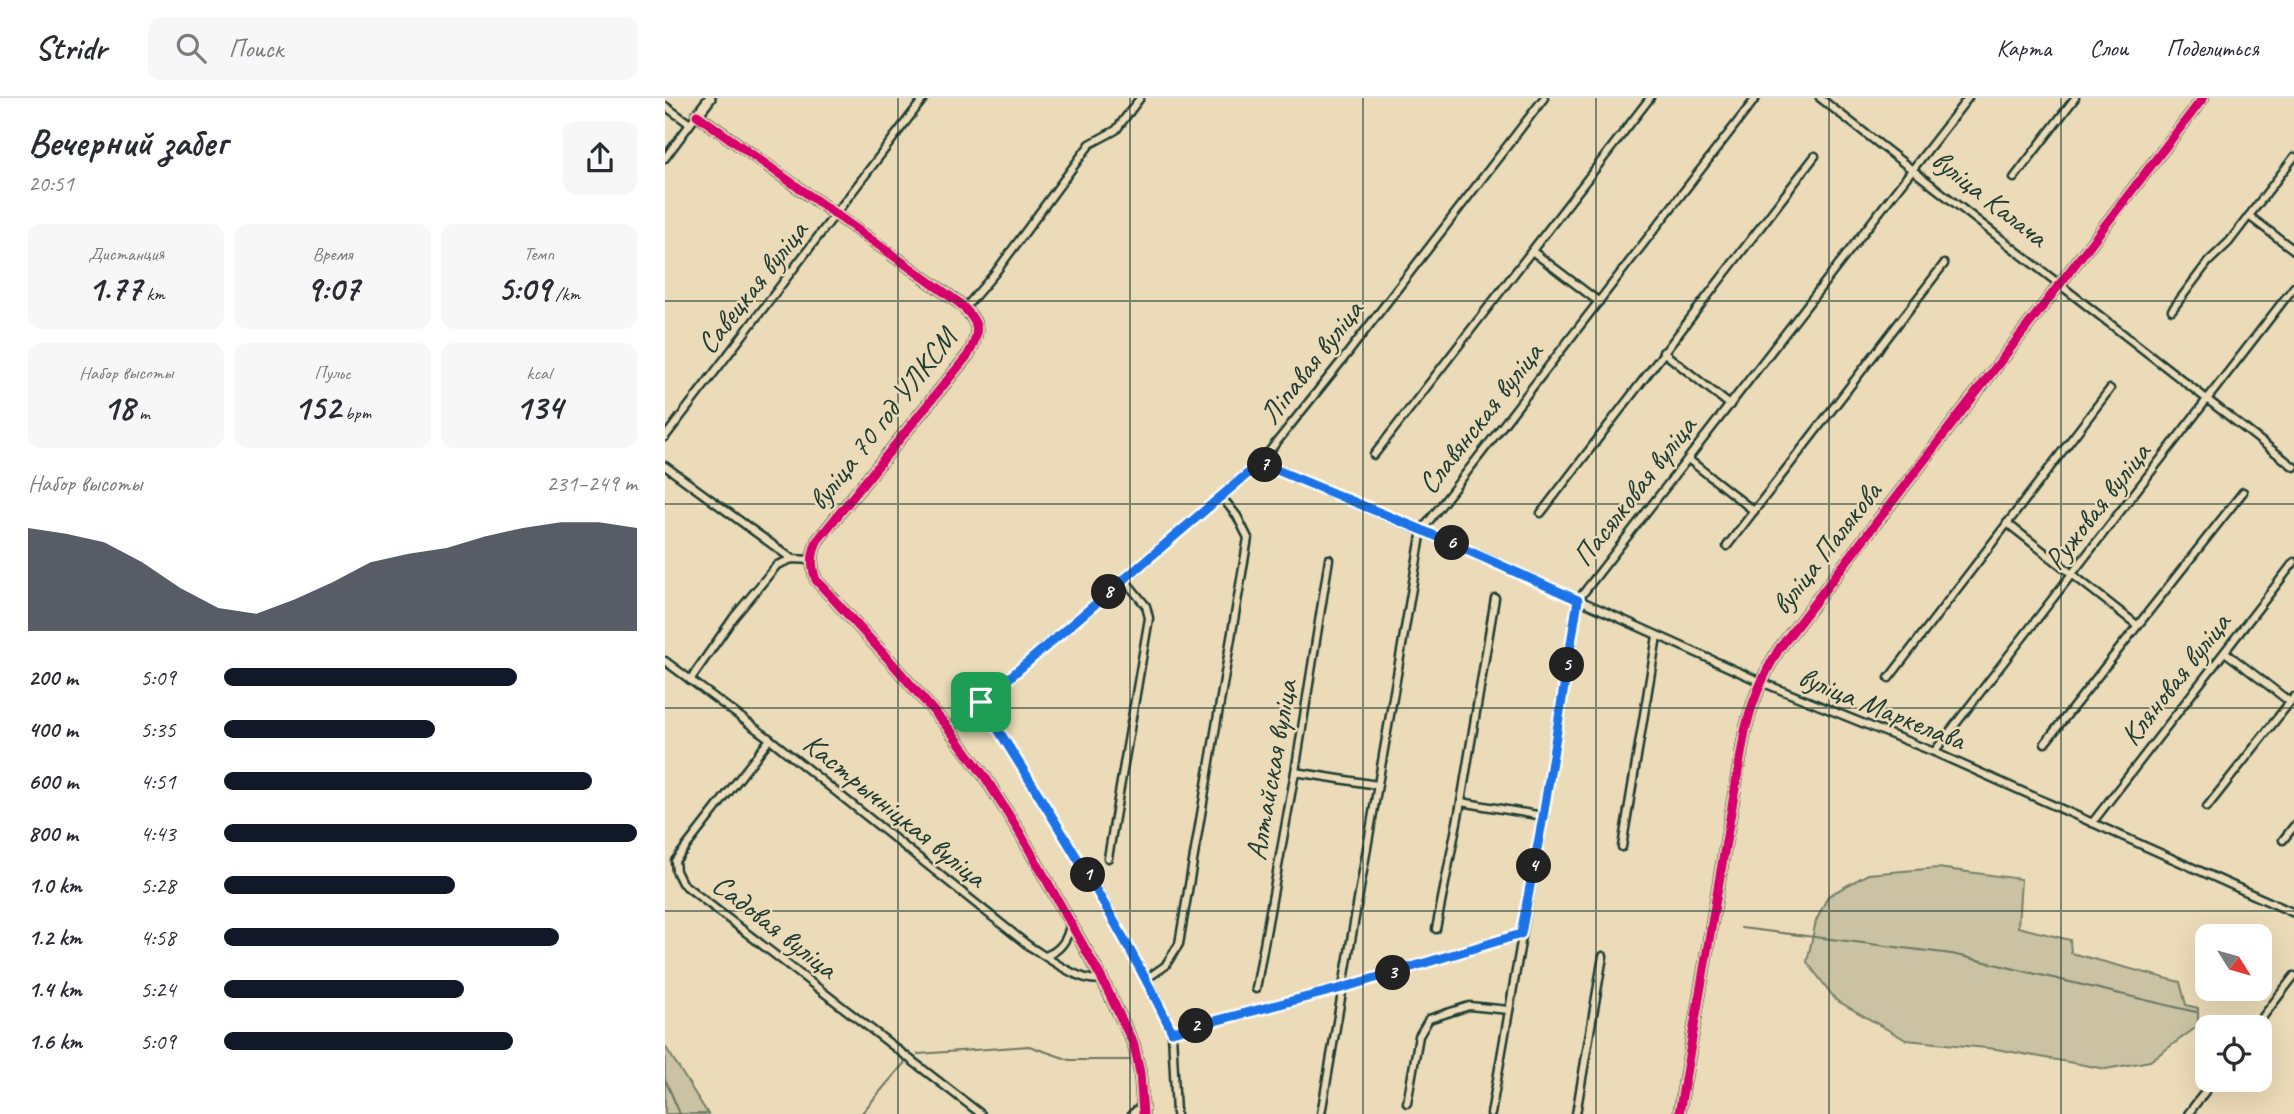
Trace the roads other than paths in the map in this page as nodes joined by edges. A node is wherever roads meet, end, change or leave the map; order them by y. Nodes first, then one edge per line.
1 (710, 98) edge
2 (924, 98) edge
3 (1140, 98) edge
4 (1544, 98) edge
5 (1650, 98) edge
6 (1756, 98) edge
7 (1820, 98) edge
8 (1968, 98) edge
9 (2075, 98) edge
10 (2203, 98) edge
11 (665, 106) edge
12 (697, 115) junction
13 (690, 124) junction
14 (1815, 156) dead end
15 (2294, 157) edge
16 (665, 158) edge
17 (1912, 169) junction
18 (2014, 178) dead end
19 (837, 214) junction
20 (2249, 216) junction
21 (2294, 250) edge
22 (1532, 251) junction
23 (1944, 264) dead end
24 (2061, 285) junction
25 (2294, 287) edge
26 (1599, 302) junction
27 (965, 308) junction
28 (2172, 310) dead end
29 (1663, 352) junction
30 (2110, 389) dead end
31 (2208, 400) junction
32 (1730, 405) junction
33 (665, 437) edge
34 (1374, 455) dead end
35 (1688, 459) junction
36 (1260, 463) junction
37 (665, 466) edge
38 (2294, 467) edge
39 (2243, 492) dead end
40 (1221, 496) junction
41 (1754, 511) junction
42 (1541, 513) dead end
43 (2007, 523) junction
44 (1422, 530) junction
45 (1727, 545) dead end
46 (792, 559) junction
47 (1329, 559) dead end
48 (811, 560) junction
49 (2294, 562) edge
50 (2072, 575) junction
51 (1124, 579) junction
52 (1495, 598) dead end
53 (1578, 600) junction
54 (2137, 625) junction
55 (1657, 636) junction
56 (2224, 652) junction
57 (665, 662) edge
58 (1889, 678) dead end
59 (690, 680) junction
60 (1761, 682) junction
61 (2292, 699) edge
62 (981, 702) junction
63 (949, 729) junction
64 (770, 739) junction
65 (2045, 743) dead end
66 (1934, 752) junction
67 (1295, 772) junction
68 (1377, 785) junction
69 (1461, 803) junction
70 (2207, 807) dead end
71 (1543, 817) junction
72 (2092, 823) junction
73 (2294, 826) edge
74 (2283, 840) dead end
75 (1622, 846) dead end
76 (1108, 858) dead end
77 (2294, 912) edge
78 (1070, 920) junction
79 (1436, 929) dead end
80 (1521, 934) junction
81 (1045, 956) junction
82 (1603, 956) dead end
83 (2294, 976) edge
84 (1103, 979) junction
85 (1146, 979) junction
86 (1342, 988) junction
87 (1256, 989) dead end
88 (1509, 1010) junction
89 (2264, 1015) edge
90 (1172, 1032) junction
91 (2205, 1092) edge
92 (1407, 1104) dead end
93 (1143, 1111) edge
94 (981, 1114) edge
95 (1132, 1114) edge
96 (1176, 1114) edge
97 (1321, 1114) edge
98 (1491, 1114) edge
99 (1576, 1114) edge
100 (1679, 1114) edge
101 (2188, 1114) edge

1 - 12 street
2 - 19 street, Савецкая вуліца
3 - 27 street, вуліца 70 год УЛКСМ
4 - 36 street, Ліпавая вуліца
5 - 22 street
6 - 26 street, Славянская вуліца
7 - 17 street, вуліца Калача
8 - 17 street, Пасялковая вуліца
9 - 18 street
10 - 24 street, вуліца Палякова
11 - 13 street
12 - 13 street
12 - 19 street
13 - 16 street
14 - 29 street, Пасялковая вуліца
15 - 20 street
17 - 24 street, вуліца Калача
17 - 32 street, Пасялковая вуліца
19 - 27 street
19 - 33 street, Савецкая вуліца
20 - 21 street
20 - 28 street
22 - 26 street
22 - 34 street
23 - 41 street
24 - 31 street, вуліца Калача
24 - 60 street, вуліца Палякова
25 - 31 street, Ружовая вуліца
26 - 44 street, Славянская вуліца
27 - 48 street, вуліца 70 год УЛКСМ
29 - 32 street
29 - 42 street, Пасялковая вуліца
30 - 43 street
31 - 38 street, вуліца Калача
31 - 50 street, Ружовая вуліца
32 - 35 street, Пасялковая вуліца
35 - 41 street
35 - 53 street, Пасялковая вуліца
36 - 40 street, Ліпавая вуліца
36 - 44 street, вуліца Маркелава
37 - 46 street
39 - 54 street
40 - 51 street, Ліпавая вуліца
40 - 85 street
41 - 45 street
43 - 50 street
43 - 58 street
44 - 53 street, вуліца Маркелава
44 - 68 street, Славянская вуліца
46 - 48 street
46 - 59 street
47 - 67 street, Алтайская вуліца
48 - 63 street
49 - 56 street, Кляновая вуліца
50 - 54 street
50 - 66 street, Ружовая вуліца
51 - 62 street, Ліпавая вуліца
51 - 76 street
52 - 69 street
53 - 55 street, вуліца Маркелава
53 - 71 street, Пасялковая вуліца
54 - 65 street
55 - 60 street, вуліца Маркелава
55 - 75 street
56 - 61 street
56 - 72 street, Кляновая вуліца
57 - 59 street, Кастрычніцкая вуліца
59 - 64 street, Кастрычніцкая вуліца
60 - 66 street, вуліца Маркелава
60 - 100 street, вуліца Палякова
61 - 70 street
62 - 63 street, Ліпавая вуліца
62 - 85 street
63 - 78 street
64 - 81 street, Кастрычніцкая вуліца
64 - 94 street, Садовая вуліца
66 - 72 street, вуліца Маркелава
67 - 68 street
67 - 87 street, Алтайская вуліца
68 - 86 street, Славянская вуліца
69 - 71 street
69 - 79 street
71 - 80 street, Пасялковая вуліца
72 - 77 street, вуліца Маркелава
73 - 74 street
78 - 81 street
78 - 84 street
80 - 86 street
80 - 88 street, Пасялковая вуліца
81 - 84 street, Кастрычніцкая вуліца
82 - 99 street
83 - 89 street
84 - 93 street
85 - 90 street
86 - 90 street
86 - 97 street, Славянская вуліца
88 - 92 street
88 - 98 street, Пасялковая вуліца
90 - 96 street
91 - 101 street
93 - 95 street

